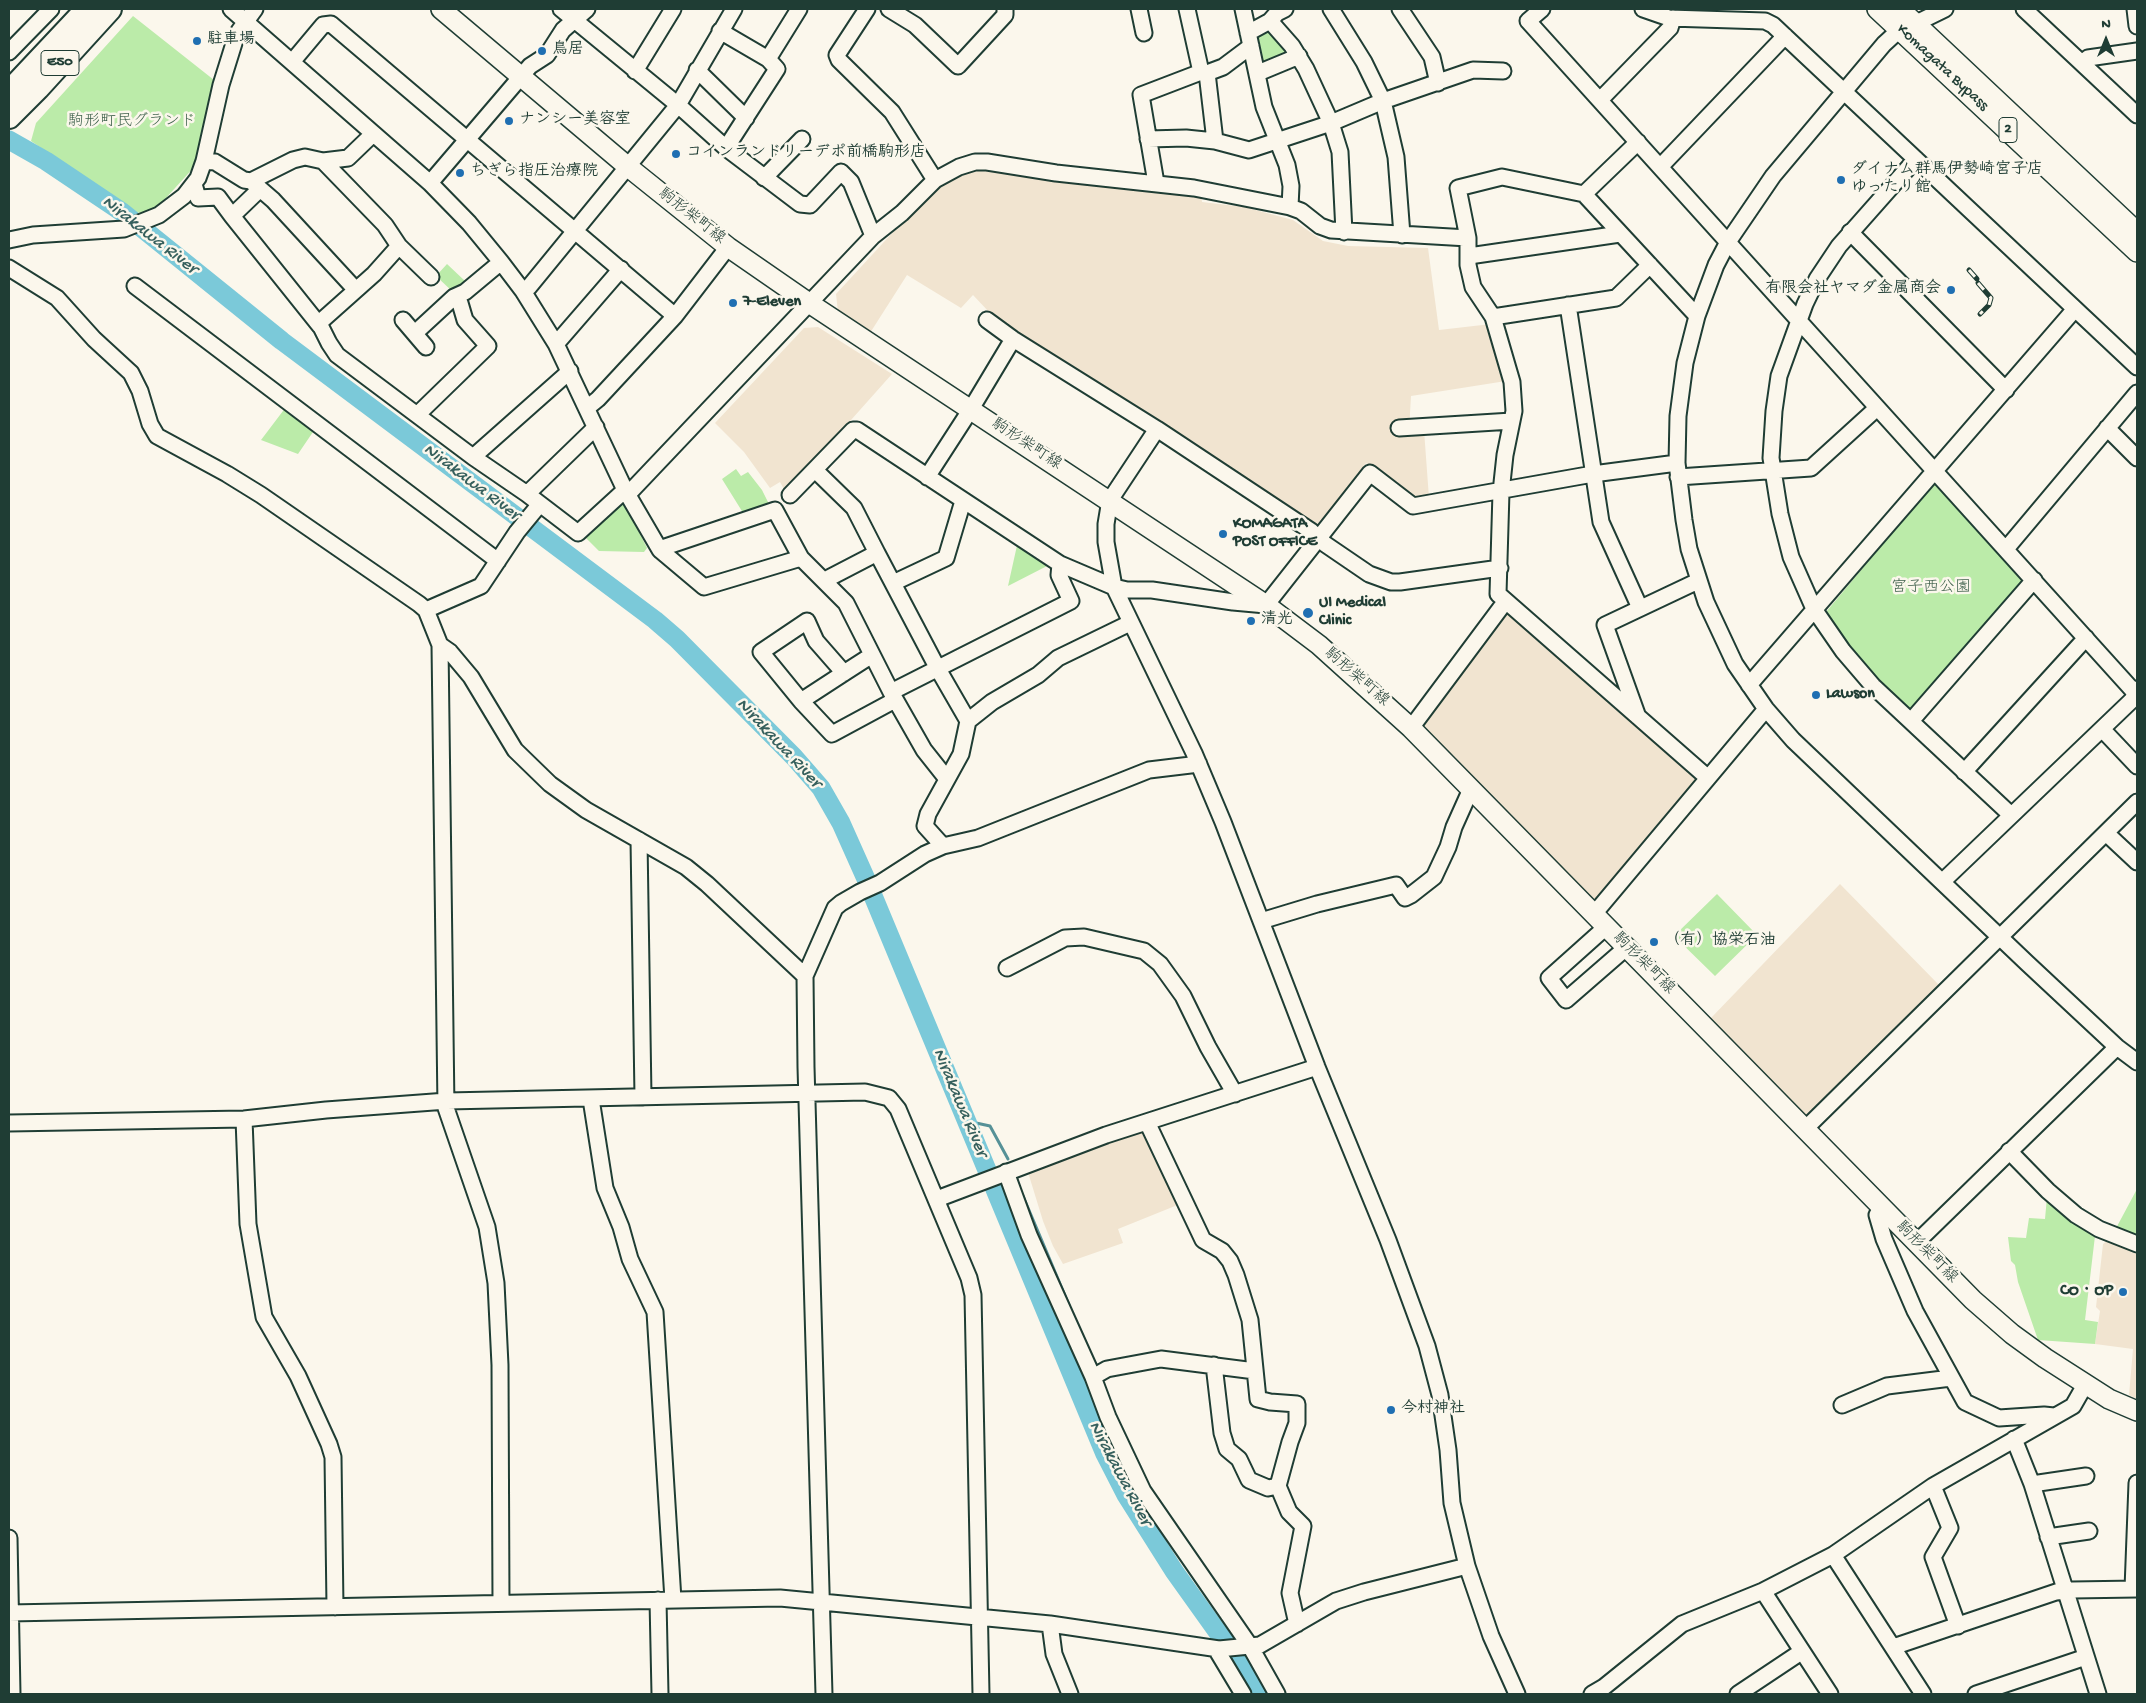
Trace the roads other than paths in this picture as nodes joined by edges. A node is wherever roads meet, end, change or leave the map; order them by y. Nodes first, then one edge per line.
1 (51, 9) edge
2 (87, 9) edge
3 (110, 9) edge
4 (231, 9) edge
5 (255, 9) edge
6 (441, 9) edge
7 (561, 9) edge
8 (586, 9) edge
9 (672, 9) edge
10 (734, 9) edge
11 (799, 9) edge
12 (867, 9) edge
13 (889, 9) edge
14 (1004, 9) edge
15 (1140, 9) edge
16 (1187, 9) edge
17 (1243, 9) edge
18 (1285, 9) edge
19 (1331, 9) edge
20 (1542, 9) edge
21 (1643, 9) edge
22 (1877, 9) edge
23 (1900, 9) edge
24 (1946, 9) edge
25 (2024, 9) edge
26 (2135, 9) edge
27 (1406, 11) edge
28 (1673, 18) junction
29 (574, 20) junction
30 (1270, 20) junction
31 (245, 21) junction
32 (1908, 26) junction
33 (2137, 26) edge
34 (720, 31) junction
35 (1144, 34) dead end
36 (1785, 36) junction
37 (1249, 40) junction
38 (2137, 51) edge
39 (9, 52) edge
40 (1298, 56) junction
41 (768, 59) junction
42 (292, 62) junction
43 (2082, 63) junction
44 (697, 70) junction
45 (635, 71) junction
46 (1503, 71) dead end
47 (1204, 73) junction
48 (1258, 73) junction
49 (521, 76) junction
50 (1438, 83) junction
51 (9, 92) edge
52 (1845, 92) junction
53 (1600, 100) junction
54 (1383, 101) junction
55 (678, 105) junction
56 (2137, 115) edge
57 (9, 116) edge
58 (746, 118) junction
59 (1331, 123) junction
60 (373, 134) junction
61 (467, 139) junction
62 (802, 139) dead end
63 (1148, 139) junction
64 (1215, 141) junction
65 (1278, 142) junction
66 (1638, 142) junction
67 (726, 148) junction
68 (1916, 159) junction
69 (204, 160) junction
70 (323, 161) junction
71 (627, 166) junction
72 (1660, 167) junction
73 (764, 178) junction
74 (935, 180) junction
75 (430, 183) junction
76 (1156, 183) junction
77 (194, 184) junction
78 (255, 186) junction
79 (1584, 194) junction
80 (1290, 207) junction
81 (232, 216) junction
82 (575, 231) junction
83 (1344, 232) junction
84 (1850, 232) junction
85 (2137, 232) edge
86 (1620, 234) junction
87 (1402, 235) junction
88 (12, 236) edge
89 (873, 236) junction
90 (1468, 238) junction
91 (1728, 242) junction
92 (400, 246) junction
93 (728, 247) junction
94 (2137, 252) edge
95 (1469, 256) junction
96 (502, 262) junction
97 (1650, 265) junction
98 (9, 268) edge
99 (620, 269) junction
100 (431, 277) dead end
101 (135, 286) dead end
102 (355, 289) junction
103 (523, 291) junction
104 (454, 298) junction
105 (809, 303) junction
106 (1568, 306) junction
107 (2075, 309) junction
108 (675, 316) junction
109 (1697, 316) junction
110 (1493, 317) junction
111 (1798, 319) junction
112 (403, 320) dead end
113 (987, 320) dead end
114 (320, 326) junction
115 (415, 333) junction
116 (1013, 339) junction
117 (556, 344) junction
118 (426, 346) dead end
119 (2137, 367) edge
120 (570, 371) junction
121 (2006, 390) junction
122 (2137, 393) edge
123 (587, 408) junction
124 (1878, 408) junction
125 (971, 409) junction
126 (417, 415) junction
127 (1512, 421) junction
128 (596, 428) junction
129 (1399, 428) dead end
130 (2107, 428) junction
131 (1157, 429) junction
132 (473, 457) junction
133 (2137, 458) edge
134 (815, 470) junction
135 (1678, 470) junction
136 (1773, 470) junction
137 (1935, 471) junction
138 (1593, 474) junction
139 (927, 477) junction
140 (625, 490) junction
141 (1501, 492) junction
142 (527, 494) junction
143 (790, 495) dead end
144 (1110, 500) junction
145 (963, 501) junction
146 (536, 508) junction
147 (1318, 538) junction
148 (2006, 549) junction
149 (661, 551) junction
150 (877, 553) junction
151 (801, 558) junction
152 (498, 561) junction
153 (1060, 564) junction
154 (1500, 568) junction
155 (825, 580) junction
156 (2034, 580) junction
157 (1698, 581) junction
158 (893, 583) junction
159 (1114, 587) junction
160 (1505, 602) junction
161 (1266, 605) junction
162 (1640, 608) junction
163 (1814, 609) junction
164 (426, 610) junction
165 (1130, 623) junction
166 (2086, 638) junction
167 (440, 645) junction
168 (872, 655) junction
169 (938, 669) junction
170 (844, 673) junction
171 (1749, 685) junction
172 (2136, 693) edge
173 (893, 696) junction
174 (801, 701) junction
175 (1766, 709) junction
176 (1639, 718) junction
177 (968, 721) junction
178 (1911, 721) junction
179 (1411, 728) junction
180 (2102, 729) junction
181 (1200, 764) junction
182 (2137, 766) edge
183 (1964, 772) junction
184 (1708, 778) junction
185 (947, 779) junction
186 (1471, 789) junction
187 (2137, 802) edge
188 (2011, 816) junction
189 (2106, 833) junction
190 (639, 840) junction
191 (943, 846) junction
192 (2137, 862) edge
193 (1942, 882) junction
194 (1600, 920) junction
195 (1260, 921) junction
196 (2001, 937) junction
197 (1626, 947) junction
198 (1007, 968) dead end
199 (805, 976) junction
200 (2117, 1047) junction
201 (2137, 1062) edge
202 (1317, 1067) junction
203 (807, 1092) junction
204 (1235, 1094) junction
205 (643, 1097) junction
206 (591, 1099) junction
207 (447, 1101) junction
208 (244, 1119) junction
209 (1148, 1122) junction
210 (9, 1123) edge
211 (1806, 1128) junction
212 (2009, 1151) junction
213 (1003, 1173) junction
214 (937, 1199) junction
215 (1881, 1208) junction
216 (1916, 1243) junction
217 (2137, 1244) edge
218 (1214, 1366) junction
219 (1255, 1371) junction
220 (1093, 1377) junction
221 (1951, 1378) junction
222 (2085, 1385) junction
223 (1842, 1405) dead end
224 (2137, 1412) edge
225 (2055, 1416) junction
226 (2014, 1439) junction
227 (2086, 1476) dead end
228 (2137, 1483) edge
229 (2032, 1484) junction
230 (1278, 1486) junction
231 (1933, 1486) junction
232 (2089, 1531) dead end
233 (2048, 1537) junction
234 (9, 1538) edge
235 (1833, 1554) junction
236 (1467, 1566) junction
237 (2135, 1589) edge
238 (1763, 1591) junction
239 (2065, 1591) junction
240 (665, 1600) junction
241 (822, 1602) junction
242 (501, 1603) junction
243 (335, 1607) junction
244 (10, 1613) edge
245 (980, 1617) junction
246 (1050, 1624) junction
247 (1297, 1624) junction
248 (1958, 1626) junction
249 (1248, 1646) junction
250 (1893, 1646) junction
251 (1217, 1649) junction
252 (1801, 1652) junction
253 (2086, 1657) junction
254 (1603, 1692) edge
255 (12, 1694) edge
256 (660, 1694) edge
257 (824, 1694) edge
258 (981, 1694) edge
259 (1070, 1694) edge
260 (1243, 1694) edge
261 (1277, 1694) edge
262 (1517, 1694) edge
263 (1738, 1694) edge
264 (1830, 1694) edge
265 (1923, 1694) edge
266 (1976, 1694) edge
267 (2098, 1694) edge

1 - 39 street
2 - 51 highway, E50
3 - 57 highway, E50
4 - 31 street
5 - 31 street
6 - 49 main road, 駒形柴町線
7 - 29 street
8 - 29 street
9 - 45 street
10 - 34 street
11 - 41 street
12 - 74 street
13 - 14 street
15 - 35 street
16 - 47 street
17 - 37 street
18 - 30 street
19 - 54 street
20 - 53 street
21 - 28 street
22 - 32 main road, Komagata Bypass / 2
23 - 32 main road, Komagata Bypass / 2
24 - 32 street
25 - 43 street
26 - 33 street
27 - 50 street
28 - 36 street
28 - 53 street
29 - 45 street
29 - 49 street
30 - 37 street
30 - 40 street
31 - 42 street
31 - 69 street
32 - 52 street
32 - 85 main road, Komagata Bypass / 2
32 - 94 main road, Komagata Bypass / 2
34 - 41 street
34 - 44 street
36 - 52 street
36 - 72 street
37 - 47 street
37 - 48 street
38 - 43 street
40 - 48 street
40 - 59 street
41 - 58 street
42 - 60 street
42 - 61 street
43 - 56 street
44 - 55 street
44 - 58 street
45 - 55 street
46 - 50 street
47 - 63 street
47 - 64 street
48 - 65 street
49 - 61 street
49 - 71 main road, 駒形柴町線
50 - 54 street
52 - 68 street
52 - 91 street
53 - 66 street
54 - 59 street
54 - 87 street
55 - 67 street
55 - 71 street
58 - 67 street
59 - 65 street
59 - 83 street
60 - 70 street
60 - 75 street
61 - 75 street
61 - 82 street
62 - 73 street
63 - 64 street
63 - 76 street
64 - 65 street
65 - 80 street
66 - 72 street
66 - 79 street
67 - 73 street
68 - 84 street
68 - 107 street
69 - 77 street
69 - 78 street
70 - 78 street
70 - 92 street
71 - 82 street
71 - 93 main road, 駒形柴町線
72 - 91 street
73 - 89 street
74 - 76 street
74 - 89 street
75 - 96 street
76 - 80 street
77 - 81 street
77 - 88 street
78 - 81 street
78 - 102 street
79 - 86 street
79 - 90 street
80 - 83 street
81 - 114 street
82 - 99 street
82 - 103 street
83 - 87 street
84 - 111 street
84 - 121 street
86 - 95 street
86 - 97 street
87 - 90 street
89 - 105 street
90 - 95 street
91 - 109 street
91 - 111 street
92 - 100 street
92 - 102 street
93 - 105 main road, 駒形柴町線
93 - 108 street
95 - 110 street
96 - 103 street
96 - 104 street
97 - 106 street
97 - 109 street
98 - 164 street
99 - 108 street
99 - 117 street
101 - 152 street
102 - 114 street
103 - 117 street
104 - 115 street
104 - 126 street
105 - 125 main road, 駒形柴町線
105 - 140 street
106 - 110 street
106 - 138 street
107 - 119 street
107 - 121 street
108 - 123 street
109 - 135 street
110 - 127 street
111 - 124 street
111 - 136 street
112 - 115 street
113 - 116 street
114 - 126 street
115 - 118 street
116 - 125 street
116 - 131 street
117 - 120 street
120 - 123 street
120 - 132 street
121 - 137 street
122 - 130 street
123 - 128 street
124 - 136 street
124 - 137 street
125 - 139 street
125 - 144 main road, 駒形柴町線
126 - 132 street
127 - 129 street
127 - 141 street
128 - 140 street
128 - 142 street
130 - 133 street
130 - 148 street
131 - 144 street
131 - 147 street
132 - 142 street
134 - 139 street
134 - 143 street
134 - 150 street
135 - 136 street
135 - 138 street
135 - 157 street
136 - 163 street
137 - 148 street
137 - 163 street
138 - 141 street
138 - 162 street
139 - 145 street
140 - 146 street
140 - 149 street
141 - 147 street
141 - 154 street
142 - 146 street
144 - 159 street
144 - 161 main road, 駒形柴町線
145 - 153 street
145 - 158 street
146 - 152 street
147 - 154 street
147 - 161 street
148 - 156 street
149 - 151 street
149 - 151 street
150 - 155 street
150 - 158 street
151 - 155 street
152 - 164 street
153 - 159 street
153 - 169 street
154 - 160 street
155 - 168 street
156 - 166 street
156 - 178 street
157 - 162 street
157 - 171 street
158 - 169 street
159 - 161 street
159 - 165 street
160 - 176 street
160 - 179 street
161 - 179 main road, 駒形柴町線
162 - 176 street
163 - 171 street
163 - 178 street
164 - 167 street
165 - 177 street
165 - 181 street
166 - 172 street
166 - 183 street
167 - 190 street
167 - 207 street
168 - 170 street
168 - 173 street
169 - 173 street
169 - 177 street
170 - 174 street
170 - 174 street
171 - 175 street
172 - 180 street
173 - 174 street
173 - 185 street
175 - 184 street
175 - 193 street
176 - 184 street
177 - 185 street
178 - 183 street
179 - 186 main road, 駒形柴町線
180 - 182 street
180 - 188 street
181 - 191 street
181 - 195 street
183 - 188 street
184 - 194 street
185 - 191 street
186 - 194 main road, 駒形柴町線
186 - 195 street
187 - 189 street
188 - 193 street
189 - 192 street
189 - 196 street
190 - 199 street
190 - 205 street
191 - 199 street
193 - 196 street
194 - 197 main road, 駒形柴町線
194 - 197 street
195 - 202 street
196 - 200 street
196 - 211 street
197 - 211 main road, 駒形柴町線
198 - 204 street
199 - 203 street
200 - 201 street
200 - 212 street
202 - 204 street
202 - 236 street
203 - 205 street
203 - 214 street
203 - 241 street
204 - 209 street
205 - 206 street
206 - 207 street
206 - 240 street
207 - 208 street
207 - 242 street
208 - 210 street
208 - 243 street
209 - 213 street
209 - 219 street
211 - 215 main road, 駒形柴町線
212 - 216 street
212 - 217 street
213 - 214 street
213 - 220 street
214 - 245 street
215 - 216 main road, 駒形柴町線
215 - 221 street
216 - 222 main road, 駒形柴町線
218 - 219 street
218 - 220 street
218 - 230 street
219 - 230 street
220 - 249 street
221 - 223 street
221 - 225 street
222 - 224 main road, 駒形柴町線
222 - 225 street
225 - 226 street
226 - 229 street
226 - 231 street
227 - 229 street
228 - 237 street
229 - 233 street
230 - 247 street
231 - 235 street
231 - 248 street
232 - 233 street
233 - 239 street
234 - 244 street
235 - 238 street
235 - 250 street
236 - 247 street
236 - 262 street
237 - 239 street
238 - 252 street
238 - 254 street
239 - 248 street
239 - 253 street
240 - 241 street
240 - 242 street
240 - 256 street
241 - 245 street
241 - 257 street
242 - 243 street
243 - 244 street
244 - 255 street
245 - 246 street
245 - 258 street
246 - 251 street
246 - 259 street
247 - 249 street
248 - 250 street
249 - 251 street
249 - 261 street
250 - 265 street
251 - 260 street
252 - 263 street
252 - 264 street
253 - 266 street
253 - 267 street

